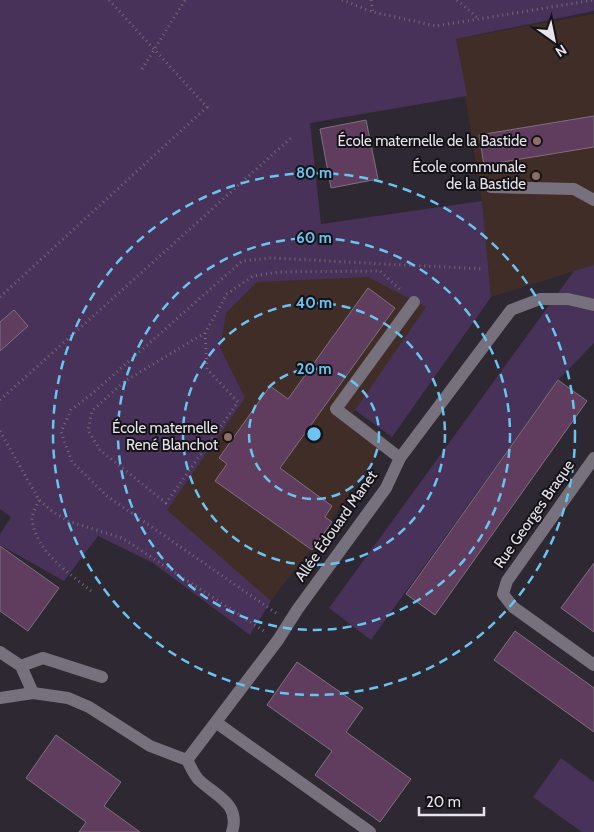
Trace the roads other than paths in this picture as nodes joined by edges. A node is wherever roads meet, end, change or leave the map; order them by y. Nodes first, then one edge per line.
1 (491, 187) dead end
2 (594, 200) edge
3 (414, 302) road end
4 (594, 305) edge
5 (400, 458) junction
6 (594, 458) edge
7 (0, 652) edge
8 (594, 665) edge
9 (21, 666) junction
10 (102, 677) dead end
11 (33, 693) junction
12 (0, 698) edge
13 (217, 722) junction
14 (187, 760) junction
15 (232, 832) edge
16 (370, 832) edge

1 - 2 street
3 - 5 street
4 - 5 street, Allée Édouard Manet
5 - 13 street, Allée Édouard Manet
6 - 8 street, Rue Georges Braque
7 - 9 street
9 - 10 street
9 - 11 street
11 - 12 street
11 - 14 street
13 - 14 street, Allée Édouard Manet
13 - 16 street
14 - 15 street

